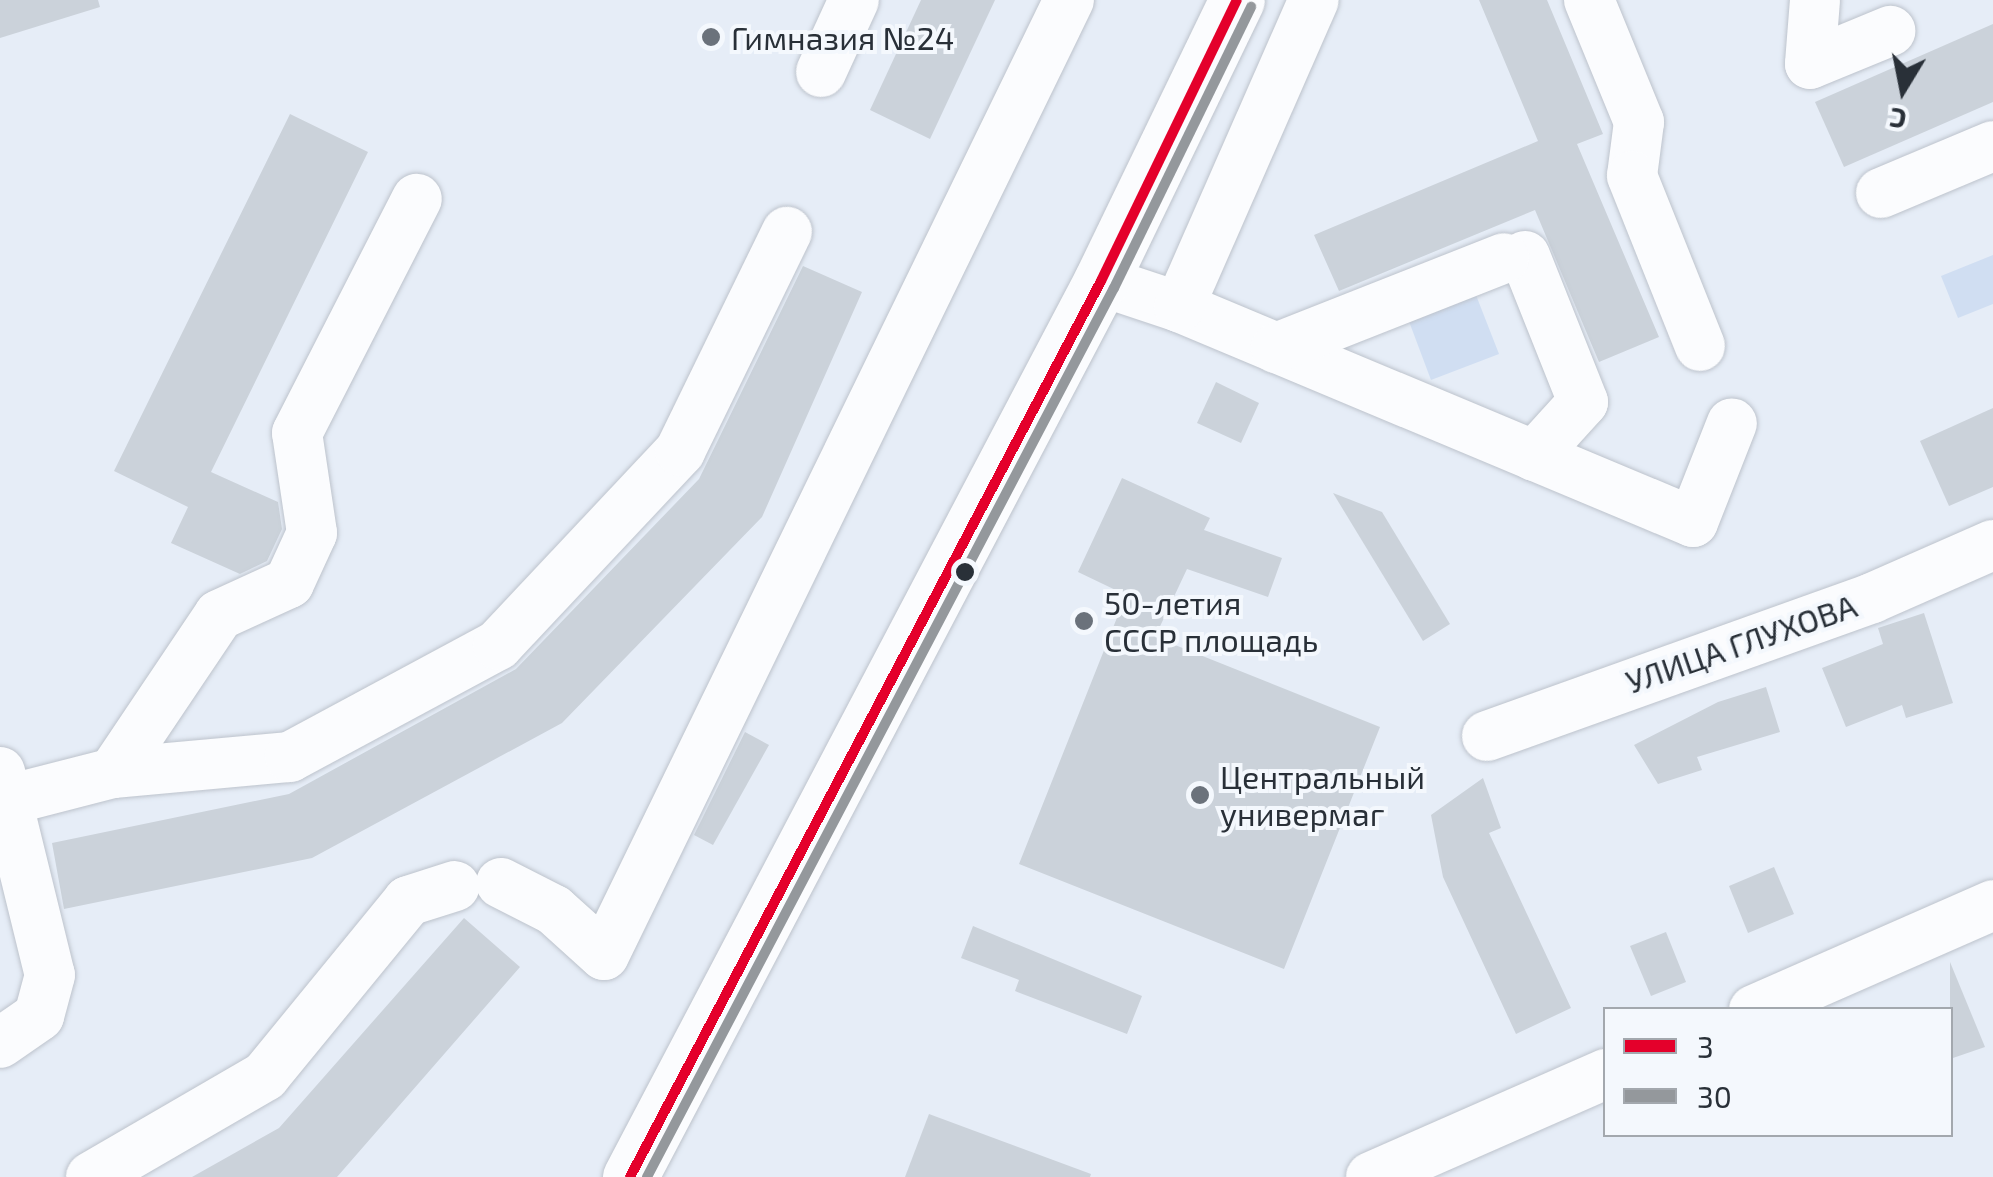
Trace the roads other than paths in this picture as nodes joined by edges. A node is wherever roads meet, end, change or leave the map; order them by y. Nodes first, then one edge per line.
1 (854, 0) edge
2 (1068, 0) edge
3 (1237, 0) edge
4 (1314, 0) edge
5 (1589, 0) edge
6 (1816, 0) edge
7 (1890, 31) dead end
8 (821, 72) dead end
9 (1993, 146) edge
10 (1881, 193) dead end
11 (417, 199) dead end
12 (787, 232) dead end
13 (1101, 281) junction
14 (1179, 307) junction
15 (1700, 346) dead end
16 (1276, 348) junction
17 (1732, 423) dead end
18 (1534, 456) junction
19 (1993, 545) edge
20 (1487, 736) dead end
21 (113, 773) junction
22 (4, 786) edge
23 (1993, 905) edge
24 (1761, 1007) edge
25 (0, 1042) edge
26 (1603, 1075) edge
27 (91, 1177) edge
28 (630, 1177) edge
29 (1371, 1177) edge

1 - 8 street
2 - 27 street
3 - 13 main road
4 - 14 street
5 - 15 street
6 - 7 street
9 - 10 street
11 - 21 street
12 - 21 street
13 - 14 street
13 - 28 main road
14 - 16 street
16 - 18 street
16 - 18 street
17 - 18 street
19 - 20 street, УЛИЦА ГЛУХОВА
21 - 22 street
22 - 25 street
23 - 24 street
26 - 29 street

